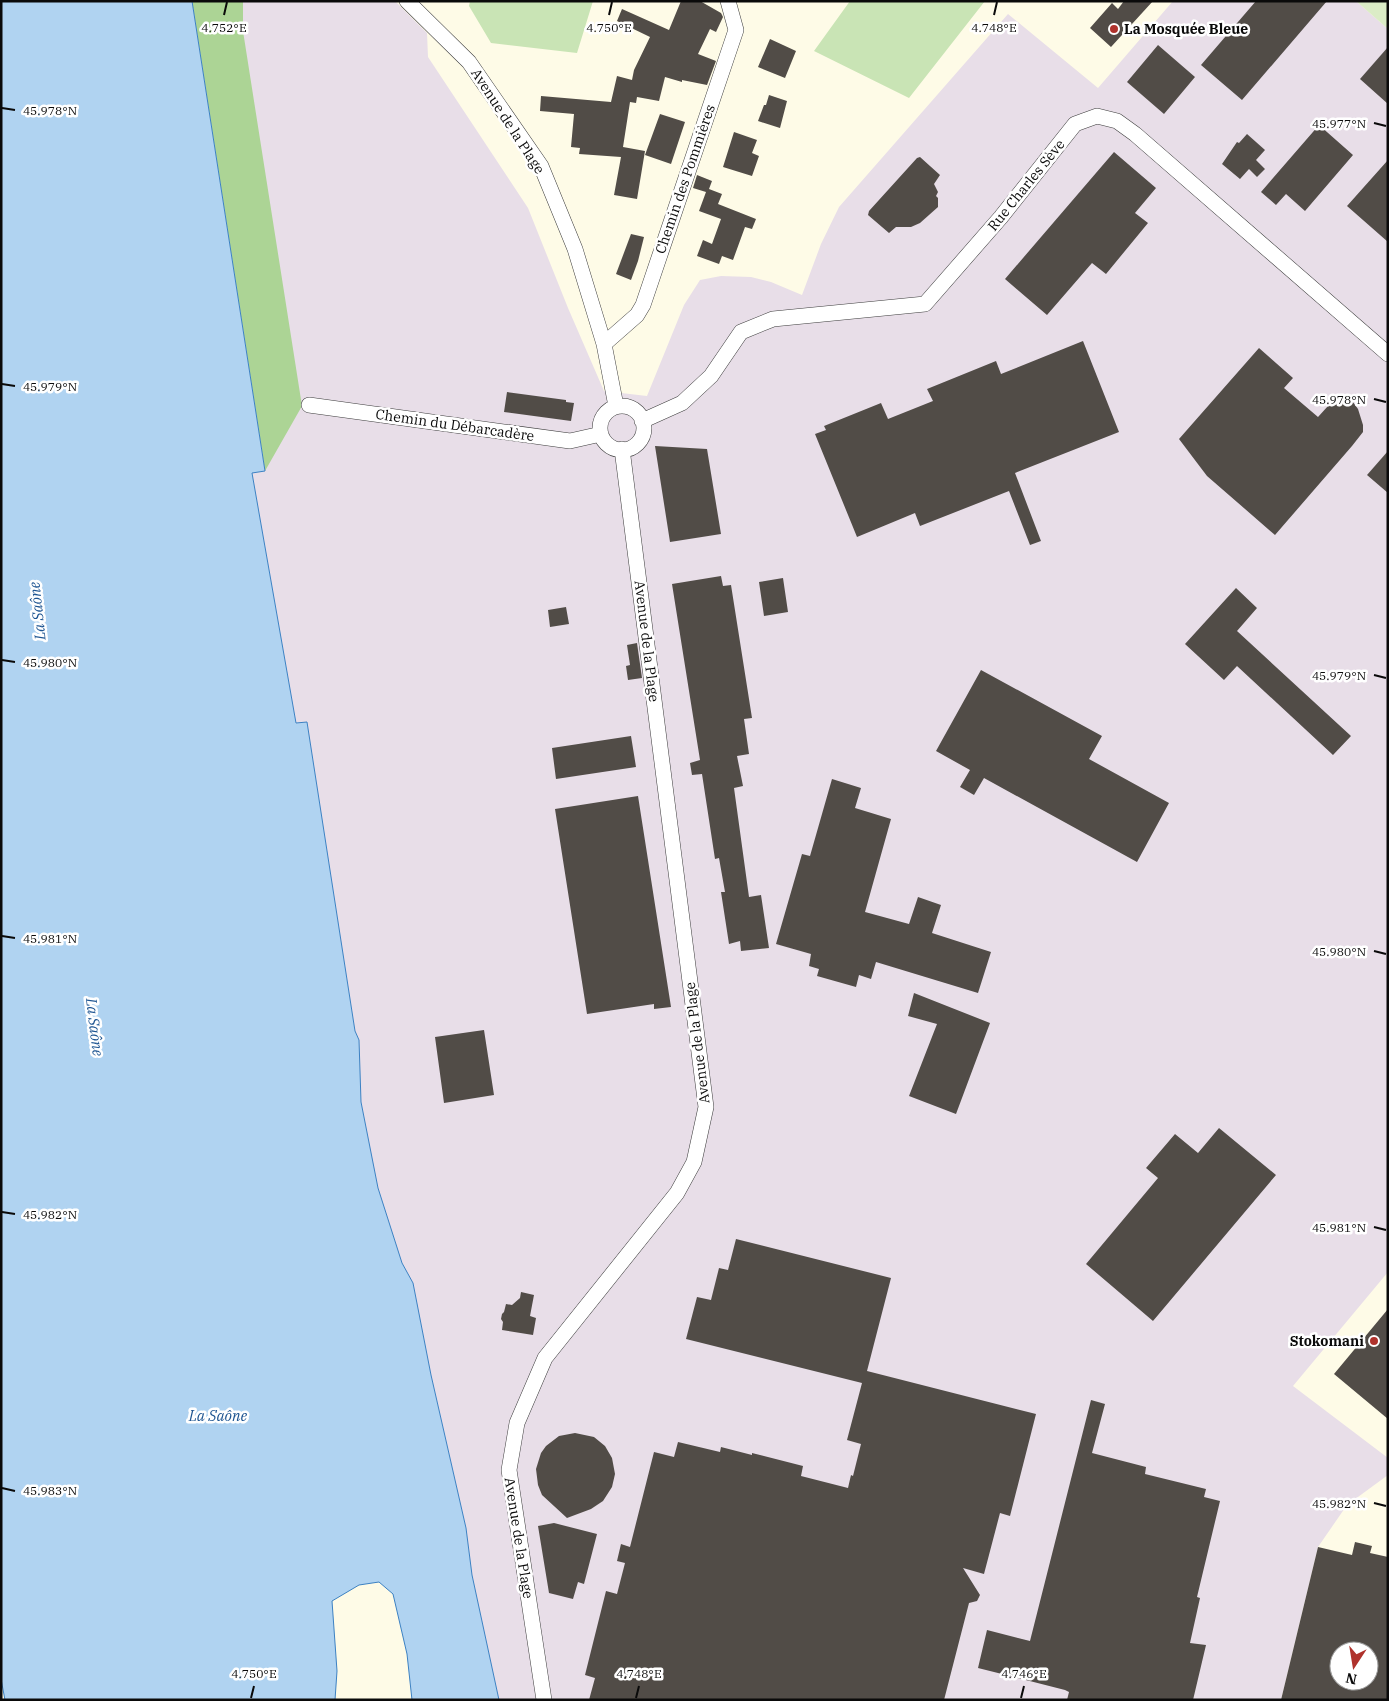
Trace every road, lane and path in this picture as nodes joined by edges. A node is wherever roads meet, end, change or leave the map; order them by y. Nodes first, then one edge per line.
1 (407, 1) edge
2 (728, 1) edge
3 (604, 344) junction
4 (1388, 354) edge
5 (309, 405) dead end
6 (616, 406) junction
7 (642, 421) junction
8 (601, 434) junction
9 (622, 449) junction
10 (544, 1700) edge

1 - 3 street, Avenue de la Plage
2 - 3 street, Chemin des Pommières
3 - 6 street, Avenue de la Plage
4 - 7 street, Rue Charles Sève
5 - 8 street, Chemin du Débarcadère
6 - 7 street
6 - 8 street
7 - 9 street
8 - 9 street
9 - 10 street, Avenue de la Plage

